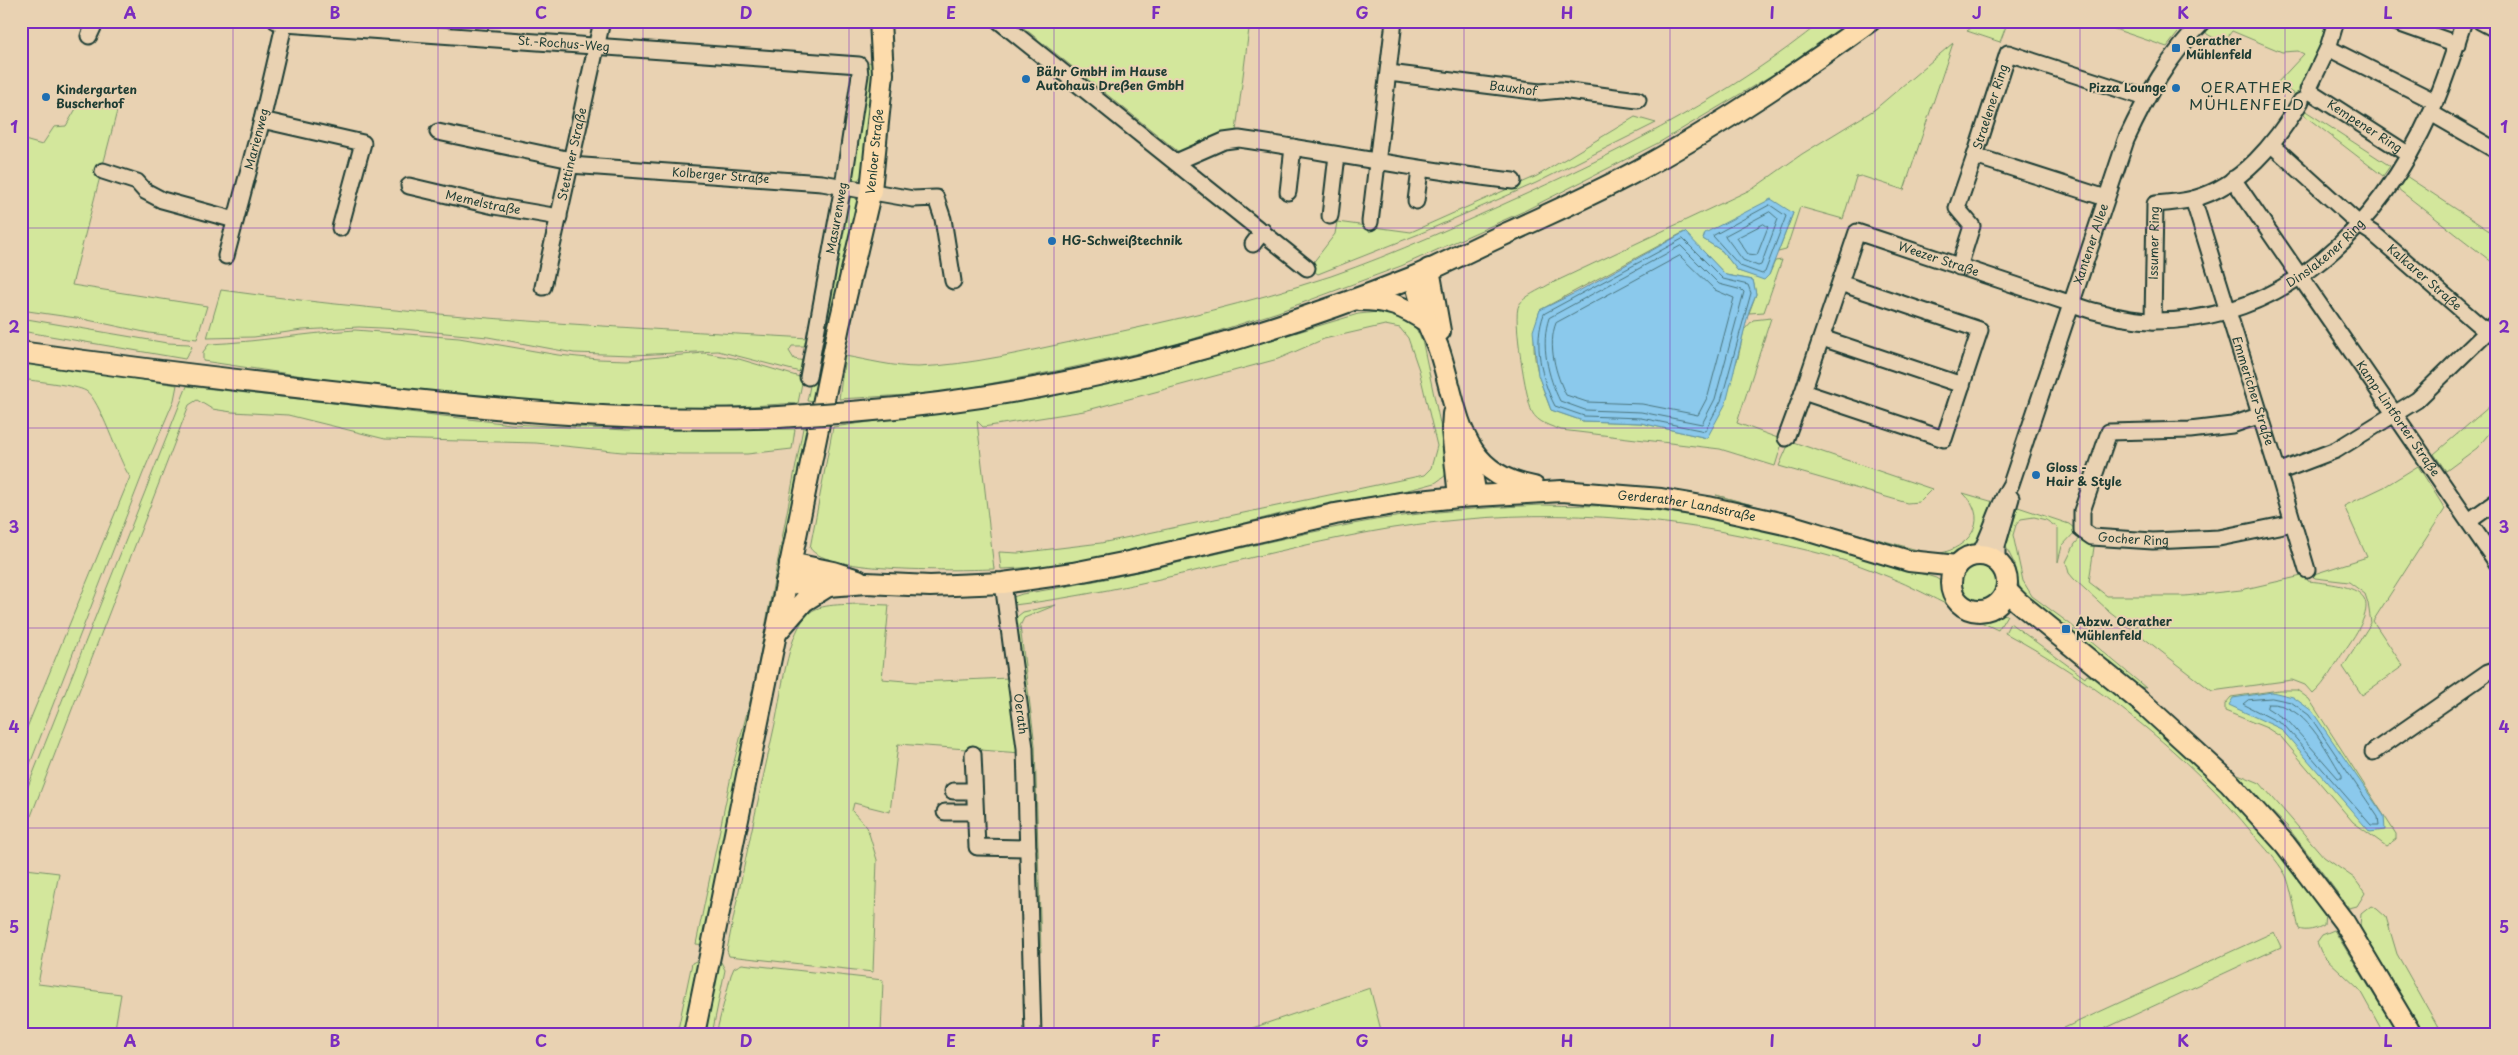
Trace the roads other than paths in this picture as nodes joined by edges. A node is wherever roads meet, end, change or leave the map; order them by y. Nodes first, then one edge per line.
1 (96, 21) edge
2 (602, 21) edge
3 (880, 21) edge
4 (999, 21) edge
5 (1394, 21) edge
6 (1870, 21) edge
7 (2204, 21) edge
8 (2336, 21) edge
9 (2392, 21) edge
10 (2464, 21) edge
11 (2480, 21) edge
12 (282, 22) edge
13 (2497, 30) edge
14 (89, 36) dead end
15 (2457, 44) junction
16 (596, 45) junction
17 (2328, 48) junction
18 (852, 65) joint
19 (1389, 73) junction
20 (2146, 98) junction
21 (1638, 100) dead end
22 (2301, 101) dead end
23 (2433, 107) junction
24 (262, 120) junction
25 (438, 132) dead end
26 (2272, 145) junction
27 (1294, 147) junction
28 (2497, 150) edge
29 (1337, 155) junction
30 (2409, 155) junction
31 (1975, 156) junction
32 (1379, 161) junction
33 (570, 162) junction
34 (1176, 162) junction
35 (1420, 170) junction
36 (103, 171) dead end
37 (2233, 179) junction
38 (1513, 180) dead end
39 (409, 186) dead end
40 (843, 186) junction
41 (871, 190) junction
42 (1288, 192) dead end
43 (2106, 198) junction
44 (2193, 199) junction
45 (1416, 201) dead end
46 (1330, 216) dead end
47 (559, 217) junction
48 (235, 220) junction
49 (1370, 222) dead end
50 (2360, 225) junction
51 (340, 228) dead end
52 (1263, 231) junction
53 (1253, 244) dead end
54 (226, 256) dead end
55 (1959, 266) junction
56 (1307, 268) dead end
57 (1421, 273) junction
58 (2300, 276) junction
59 (953, 281) dead end
60 (1840, 284) junction
61 (543, 287) dead end
62 (1352, 300) junction
63 (2071, 304) junction
64 (2226, 312) junction
65 (2153, 321) junction
66 (1427, 322) junction
67 (2492, 327) edge
68 (1822, 338) junction
69 (21, 352) edge
70 (1440, 352) junction
71 (808, 377) dead end
72 (1962, 384) junction
73 (1803, 392) junction
74 (1454, 408) junction
75 (2394, 414) junction
76 (2262, 415) junction
77 (1465, 435) junction
78 (1786, 438) dead end
79 (2278, 472) junction
80 (1562, 491) junction
81 (1468, 496) junction
82 (2497, 501) edge
83 (2469, 521) junction
84 (2293, 522) junction
85 (1988, 558) junction
86 (2497, 563) edge
87 (2307, 570) dead end
88 (788, 573) junction
89 (1954, 574) junction
90 (866, 583) junction
91 (1003, 583) junction
92 (828, 586) junction
93 (2001, 598) junction
94 (775, 634) junction
95 (2497, 669) edge
96 (2373, 752) dead end
97 (973, 754) dead end
98 (974, 790) junction
99 (953, 791) dead end
100 (945, 812) dead end
101 (975, 812) junction
102 (1028, 848) junction
103 (694, 1034) edge
104 (1033, 1034) edge
105 (2411, 1034) edge

1 - 14 street
2 - 16 street, Stettiner Straße
3 - 41 main road, Venloer Straße
4 - 34 street
5 - 19 street
6 - 57 main road
7 - 20 street, Xantener Allee
8 - 17 street, Kempener Ring
9 - 15 street
10 - 15 street, Dinslakener Ring
11 - 13 street
12 - 16 street, St.-Rochus-Weg
12 - 24 street, Marienweg
15 - 23 street, Dinslakener Ring
16 - 18 street, St.-Rochus-Weg
16 - 33 street, Stettiner Straße
17 - 23 street
17 - 30 street, Kempener Ring
18 - 40 street, Masurenweg
19 - 21 street, Bauxhof
19 - 32 street
20 - 31 street, Straelener Ring
20 - 43 street, Xantener Allee
22 - 26 street, Issumer Ring
23 - 28 street
23 - 30 street, Dinslakener Ring
24 - 48 street, Marienweg
24 - 51 street
25 - 33 street, Kolberger Straße
26 - 37 street, Issumer Ring
26 - 50 street
27 - 29 street
27 - 34 street
27 - 42 street
29 - 32 street
29 - 46 street
30 - 50 street, Dinslakener Ring
31 - 43 street, Straelener Ring
31 - 55 street, Straelener Ring
32 - 35 street
32 - 49 street
33 - 40 street, Kolberger Straße
33 - 47 street, Stettiner Straße
34 - 52 street
35 - 38 street
35 - 45 street
36 - 48 street
37 - 44 street, Issumer Ring
37 - 58 street
39 - 47 street, Memelstraße
40 - 41 street, Kolberger Straße
40 - 71 street, Masurenweg
41 - 59 street, Venloer Straße
41 - 88 main road
43 - 63 street, Xantener Allee
44 - 64 street
44 - 65 street, Issumer Ring
47 - 61 street, Stettiner Straße
48 - 54 street, Marienweg
50 - 58 street, Dinslakener Ring
50 - 67 street, Kalkarer Straße
52 - 53 street
52 - 56 street
55 - 60 street, Weezer Straße
55 - 63 street, Weezer Straße
57 - 62 main road
57 - 66 main road
57 - 70 main road
58 - 64 street, Dinslakener Ring
58 - 75 street, Kamp-Lintforter Straße
60 - 68 street, Weezer Straße
60 - 72 street
62 - 66 main road
62 - 69 main road, bridge
63 - 65 street, Dinslakener Ring
63 - 85 street, Xantener Allee
64 - 65 street, Dinslakener Ring
64 - 76 street, Emmericher Straße
66 - 70 main road
67 - 75 street, Kalkarer Straße
68 - 72 street
68 - 73 street, Weezer Straße
70 - 74 main road
72 - 73 street
73 - 78 street, Weezer Straße
74 - 77 main road
74 - 81 main road
75 - 79 street
75 - 83 street, Kamp-Lintforter Straße
76 - 79 street, Emmericher Straße
76 - 84 street, Gocher Ring
77 - 80 main road
77 - 81 main road
79 - 84 street, Emmericher Straße
80 - 81 main road, Gerderather Landstraße
80 - 89 main road, Gerderather Landstraße
81 - 91 main road, Gerderather Landstraße
82 - 83 street
83 - 86 street, Kamp-Lintforter Straße
84 - 87 street, Emmericher Straße
85 - 89 main road
85 - 93 main road
88 - 90 main road
88 - 92 main road
88 - 94 main road
89 - 93 main road
90 - 91 main road, Gerderather Landstraße
90 - 92 main road
91 - 102 street, Oerath
92 - 94 main road
93 - 105 main road
94 - 103 main road
95 - 96 street
97 - 98 street
98 - 99 street
98 - 101 street
100 - 101 street
101 - 102 street
102 - 104 street, Oerath

